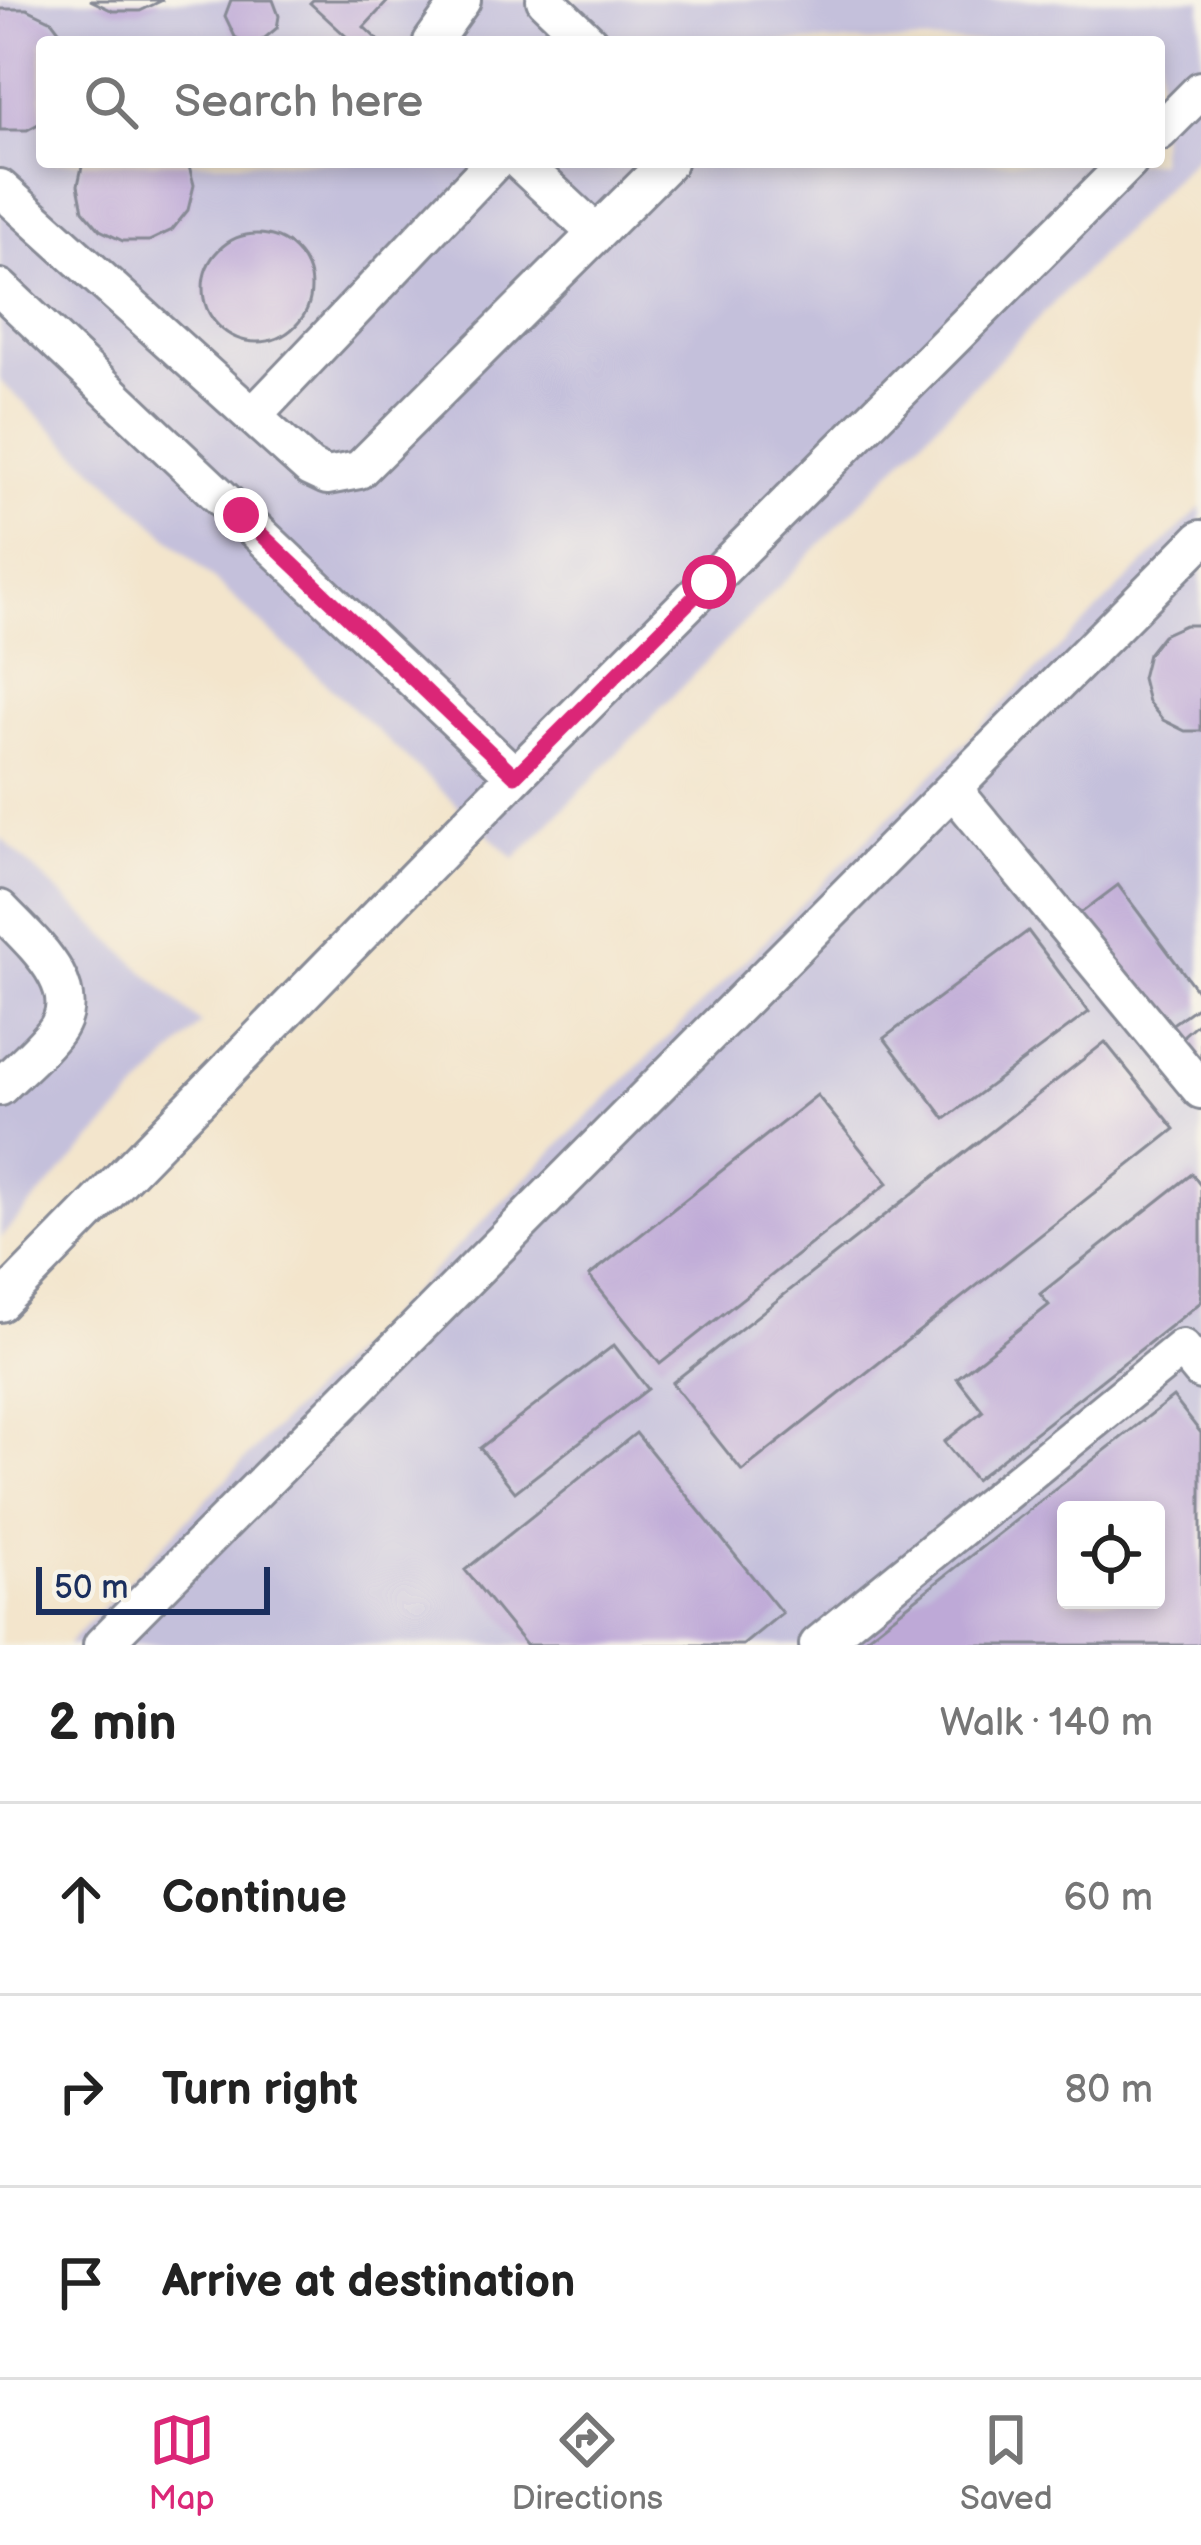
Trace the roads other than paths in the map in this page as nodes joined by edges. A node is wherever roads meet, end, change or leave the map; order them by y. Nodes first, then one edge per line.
1 (462, 0) edge
2 (544, 0) edge
3 (436, 36) edge
4 (583, 36) edge
5 (1201, 90) edge
6 (1165, 126) edge
7 (488, 168) edge
8 (526, 168) edge
9 (662, 168) edge
10 (1123, 168) edge
11 (0, 188) edge
12 (596, 233) junction
13 (0, 288) edge
14 (253, 416) junction
15 (1201, 538) edge
16 (515, 776) junction
17 (953, 789) junction
18 (0, 909) edge
19 (0, 1087) edge
20 (1201, 1090) edge
21 (0, 1303) edge
22 (1195, 1351) edge
23 (102, 1645) edge
24 (818, 1645) edge

1 - 3 street
2 - 4 street
5 - 6 street
7 - 14 street
8 - 12 street
9 - 12 street
10 - 16 street
11 - 14 street
12 - 14 street
13 - 16 street
15 - 17 street
16 - 21 street
17 - 20 street
17 - 23 street
18 - 19 street
22 - 24 street

